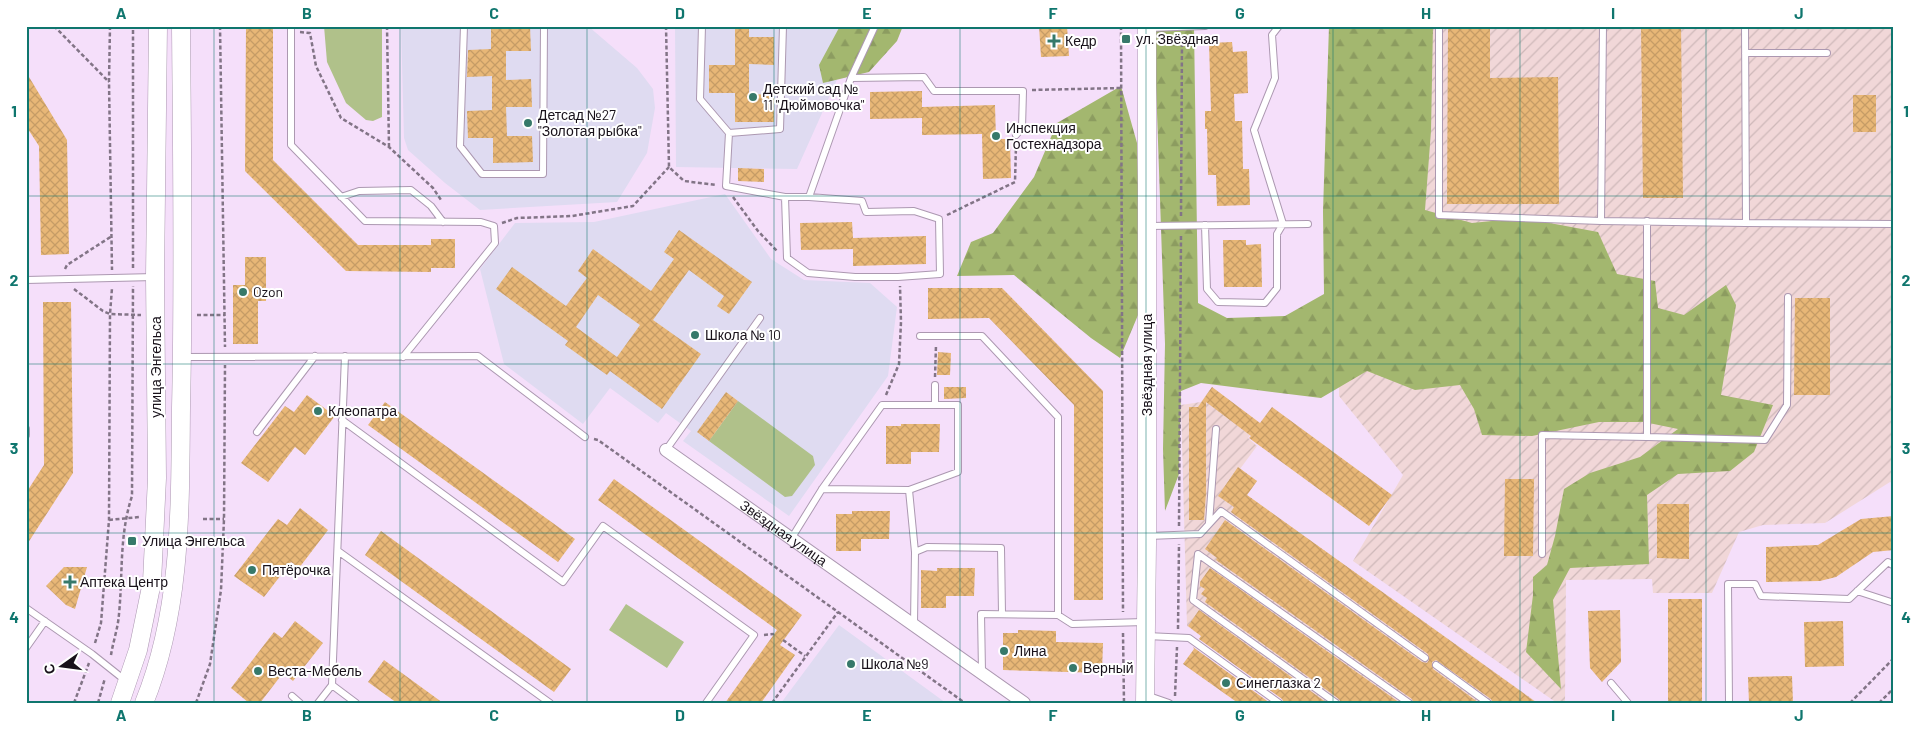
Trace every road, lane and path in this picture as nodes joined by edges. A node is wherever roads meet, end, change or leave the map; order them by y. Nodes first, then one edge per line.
1 (54, 26) edge
2 (110, 26) edge
3 (133, 26) edge
4 (158, 26) edge
5 (181, 26) edge
6 (220, 26) edge
7 (388, 26) edge
8 (464, 26) edge
9 (544, 26) edge
10 (666, 26) edge
11 (702, 26) edge
12 (783, 26) edge
13 (875, 26) edge
14 (1121, 26) edge
15 (1205, 26) edge
16 (1278, 26) edge
17 (1439, 26) edge
18 (1602, 26) edge
19 (1745, 26) edge
20 (1147, 27) edge
21 (1182, 27) edge
22 (291, 29) edge
23 (1745, 53) junction
24 (1827, 53) dead end
25 (851, 78) junction
26 (109, 82) junction
27 (1122, 88) junction
28 (1023, 90) junction
29 (728, 133) junction
30 (1016, 135) joint
31 (389, 147) junction
32 (669, 167) junction
33 (726, 186) junction
34 (341, 197) junction
35 (785, 197) junction
36 (809, 197) junction
37 (441, 201) dead end
38 (939, 219) junction
39 (1601, 221) junction
40 (1647, 221) junction
41 (443, 222) junction
42 (1746, 223) junction
43 (1283, 224) junction
44 (1308, 224) dead end
45 (1894, 224) edge
46 (1181, 225) junction
47 (1205, 225) junction
48 (494, 226) junction
49 (1147, 226) junction
50 (112, 236) junction
51 (787, 258) junction
52 (133, 277) junction
53 (154, 277) junction
54 (898, 277) junction
55 (112, 278) junction
56 (61, 279) junction
57 (26, 280) edge
58 (1788, 297) dead end
59 (110, 314) junction
60 (132, 315) junction
61 (182, 315) junction
62 (225, 315) junction
63 (156, 316) junction
64 (760, 318) dead end
65 (920, 336) dead end
66 (936, 336) junction
67 (225, 356) junction
68 (315, 356) junction
69 (345, 356) junction
70 (403, 356) junction
71 (182, 357) junction
72 (935, 385) joint
73 (882, 405) junction
74 (935, 405) junction
75 (342, 420) junction
76 (26, 430) edge
77 (1216, 430) dead end
78 (257, 432) dead end
79 (26, 434) edge
80 (585, 437) joint
81 (1647, 437) junction
82 (666, 450) joint
83 (822, 489) junction
84 (909, 490) junction
85 (125, 517) junction
86 (139, 517) dead end
87 (203, 519) dead end
88 (224, 519) junction
89 (109, 520) junction
90 (1209, 523) junction
91 (1179, 535) junction
92 (1147, 536) junction
93 (791, 539) junction
94 (338, 551) junction
95 (915, 552) junction
96 (1542, 554) dead end
97 (1894, 566) edge
98 (1857, 591) junction
99 (1894, 603) edge
100 (26, 608) edge
101 (838, 612) junction
102 (1002, 614) junction
103 (1058, 615) junction
104 (45, 621) junction
105 (1123, 623) junction
106 (914, 626) junction
107 (1146, 629) junction
108 (1178, 637) junction
109 (783, 640) dead end
110 (26, 648) edge
111 (92, 654) junction
112 (805, 656) junction
113 (1425, 658) dead end
114 (1894, 658) edge
115 (1436, 665) dead end
116 (108, 667) junction
117 (982, 673) junction
118 (127, 682) junction
119 (1611, 683) dead end
120 (332, 685) junction
121 (1894, 688) edge
122 (292, 696) dead end
123 (1145, 699) edge
124 (74, 703) edge
125 (98, 703) edge
126 (120, 703) edge
127 (144, 703) edge
128 (196, 703) edge
129 (300, 703) edge
130 (318, 703) edge
131 (356, 703) edge
132 (550, 703) edge
133 (706, 703) edge
134 (772, 703) edge
135 (965, 703) edge
136 (1024, 703) edge
137 (1124, 703) edge
138 (1169, 703) edge
139 (1175, 703) edge
140 (1280, 703) edge
141 (1336, 703) edge
142 (1409, 703) edge
143 (1488, 703) edge
144 (1628, 703) edge
145 (1729, 703) edge
146 (1850, 703) edge
147 (1879, 703) edge

1 - 26 path
2 - 26 path
3 - 52 path
4 - 53 main road, улица Энгельса
5 - 61 main road, улица Энгельса
6 - 62 path
7 - 31 path
8 - 9 lane
10 - 32 path
11 - 29 lane
12 - 29 lane
13 - 25 lane
14 - 27 path
15 - 21 lane
16 - 43 lane
17 - 39 lane
18 - 39 lane
19 - 23 lane
20 - 21 lane
20 - 49 main road, Звёздная улица
21 - 46 path
22 - 31 path
22 - 34 lane
23 - 24 lane
23 - 42 lane
25 - 28 lane
25 - 36 lane
26 - 50 path
27 - 28 path
27 - 105 path
28 - 30 lane
29 - 33 lane
30 - 38 path
31 - 37 path
32 - 33 path
32 - 48 path
33 - 35 lane
33 - 51 path
34 - 41 lane
34 - 41 lane
35 - 36 lane
35 - 51 lane
36 - 38 lane
38 - 54 lane
39 - 40 lane
40 - 42 lane
40 - 81 lane
41 - 48 lane
42 - 45 lane
43 - 44 lane
43 - 47 lane
43 - 47 lane
46 - 47 lane
46 - 49 lane
46 - 91 path
48 - 70 lane
49 - 92 main road, Звёздная улица
50 - 55 path
50 - 56 path
51 - 54 lane
52 - 53 lane
52 - 55 lane
52 - 60 path
53 - 63 main road, улица Энгельса
54 - 73 path
55 - 56 lane
55 - 59 path
56 - 57 lane
56 - 59 path
58 - 81 lane
59 - 60 path
59 - 89 path
60 - 63 path
60 - 85 path
61 - 62 path
61 - 71 main road, улица Энгельса
62 - 67 path
63 - 118 main road, улица Энгельса
64 - 82 lane
65 - 66 lane
66 - 72 path
66 - 103 lane
67 - 68 lane
67 - 71 lane
67 - 88 path
68 - 69 lane
68 - 78 lane
69 - 70 lane
69 - 75 lane
70 - 80 lane
71 - 127 main road, улица Энгельса
72 - 74 lane
73 - 74 lane
73 - 83 lane
74 - 84 lane
75 - 94 lane
75 - 133 lane
76 - 79 lane
77 - 90 lane
80 - 101 path
81 - 96 lane
82 - 93 street, Звёздная улица
83 - 84 lane
83 - 93 lane
84 - 95 lane
85 - 86 path
85 - 89 path
85 - 116 path
87 - 88 path
88 - 128 path
89 - 111 path
90 - 91 lane
90 - 113 lane
91 - 92 lane
91 - 108 path
92 - 107 main road, Звёздная улица
93 - 106 street, Звёздная улица
94 - 120 lane
94 - 132 lane
95 - 102 lane
95 - 106 lane
97 - 98 lane
98 - 99 lane
98 - 145 lane
100 - 104 lane
101 - 112 path
101 - 135 path
102 - 103 lane
102 - 117 lane
103 - 105 lane
104 - 110 lane
104 - 111 lane
105 - 107 lane
105 - 137 path
106 - 117 street, Звёздная улица
107 - 108 lane
107 - 123 main road, Звёздная улица
108 - 139 path
108 - 140 lane
109 - 112 path
111 - 116 lane
111 - 124 path
112 - 134 path
114 - 146 path
115 - 143 lane
116 - 118 lane
116 - 125 path
117 - 136 street, Звёздная улица
118 - 126 main road, улица Энгельса
119 - 144 lane
120 - 130 lane
120 - 131 lane
121 - 147 path
122 - 129 lane
123 - 138 lane
141 - 142 lane

